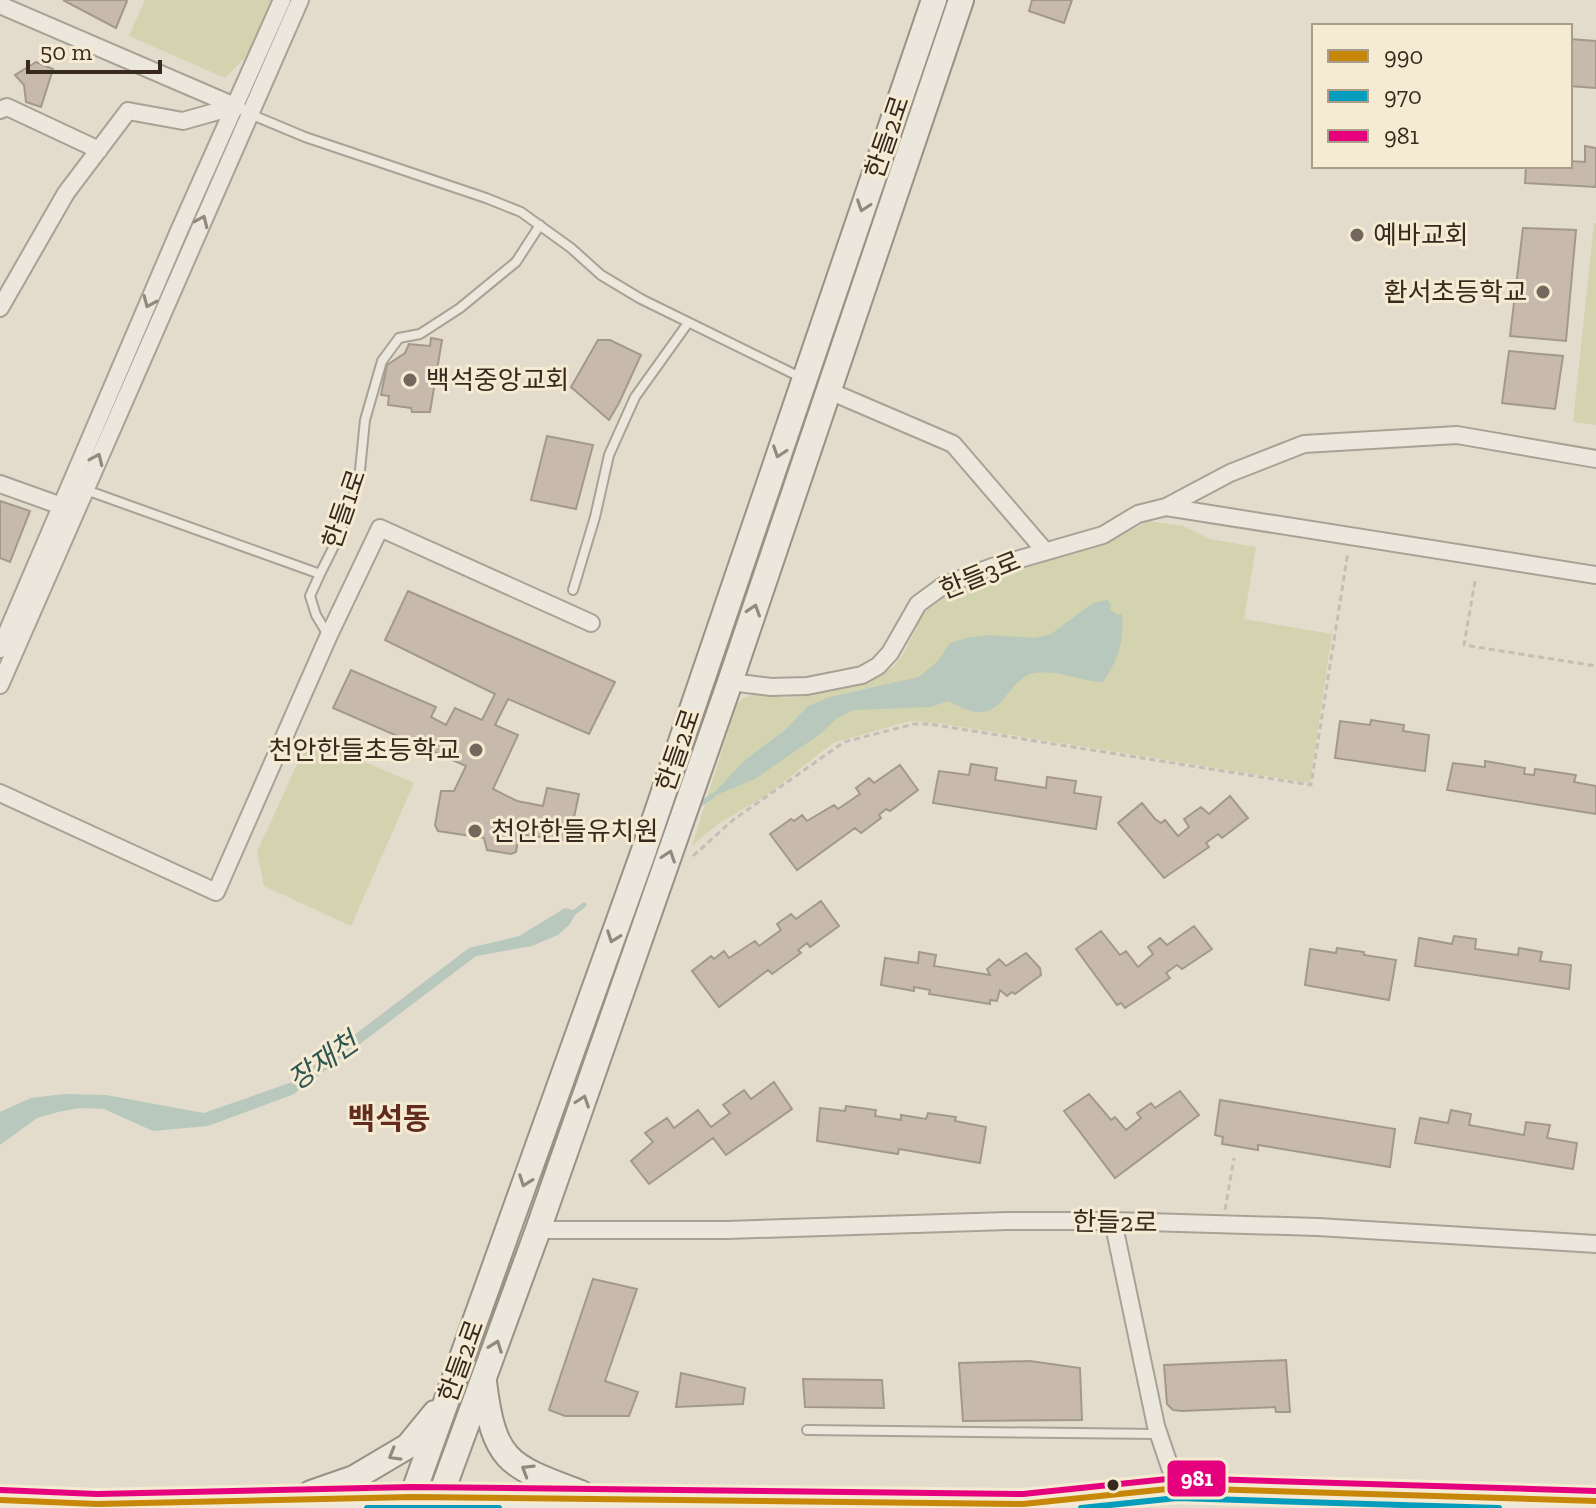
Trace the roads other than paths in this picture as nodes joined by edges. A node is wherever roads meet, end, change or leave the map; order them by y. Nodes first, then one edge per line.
1 (282, 0) edge
2 (300, 0) edge
3 (934, 0) edge
4 (961, 0) edge
5 (0, 5) edge
6 (0, 110) edge
7 (243, 110) junction
8 (99, 150) junction
9 (540, 225) junction
10 (0, 308) edge
11 (688, 323) junction
12 (804, 379) junction
13 (827, 390) junction
14 (1596, 459) edge
15 (0, 484) edge
16 (84, 489) junction
17 (1166, 507) junction
18 (68, 508) junction
19 (1045, 551) junction
20 (320, 574) junction
21 (1596, 575) edge
22 (573, 590) dead end
23 (591, 623) dead end
24 (329, 635) junction
25 (0, 649) edge
26 (730, 682) junction
27 (0, 685) edge
28 (0, 793) edge
29 (1113, 1221) junction
30 (538, 1230) junction
31 (1596, 1244) edge
32 (484, 1378) junction
33 (447, 1399) junction
34 (807, 1430) dead end
35 (1160, 1434) junction
36 (1177, 1488) junction
37 (0, 1500) edge
38 (291, 1500) junction
39 (598, 1500) junction
40 (1596, 1501) edge
41 (410, 1503) edge
42 (438, 1503) edge

1 - 7 street
2 - 7 street
3 -> 12 street, 한들2로
4 - 13 street, 한들2로
5 - 7 street
6 - 8 street
7 - 8 street
7 - 9 lane
16 -> 7 street
7 -> 18 street
8 - 10 street
9 - 11 lane
9 - 20 lane, 한들1로
11 - 12 lane
11 - 22 lane
12 - 13 lane
12 -> 33 street, 한들2로
13 - 19 street
26 -> 13 street, 한들2로
14 - 17 street, 한들3로
15 - 18 street
16 - 18 street
16 - 20 lane, 한들1로
17 - 19 street, 한들3로
17 - 21 street, 한들3로
18 - 25 street
18 - 27 street
19 - 26 street, 한들3로
20 - 24 lane
23 - 24 street
24 - 28 street
30 -> 26 street, 한들2로
29 - 30 street, 한들2로
29 - 31 street, 한들2로
29 - 35 street
32 -> 30 street, 한들2로
39 -> 32 street
32 - 42 street, 한들2로
33 -> 38 street
33 - 41 street, 한들2로
34 - 35 lane
35 - 36 street
36 - 39 street
36 - 40 street
37 - 38 street
38 - 41 street
39 - 42 street
41 - 42 street

